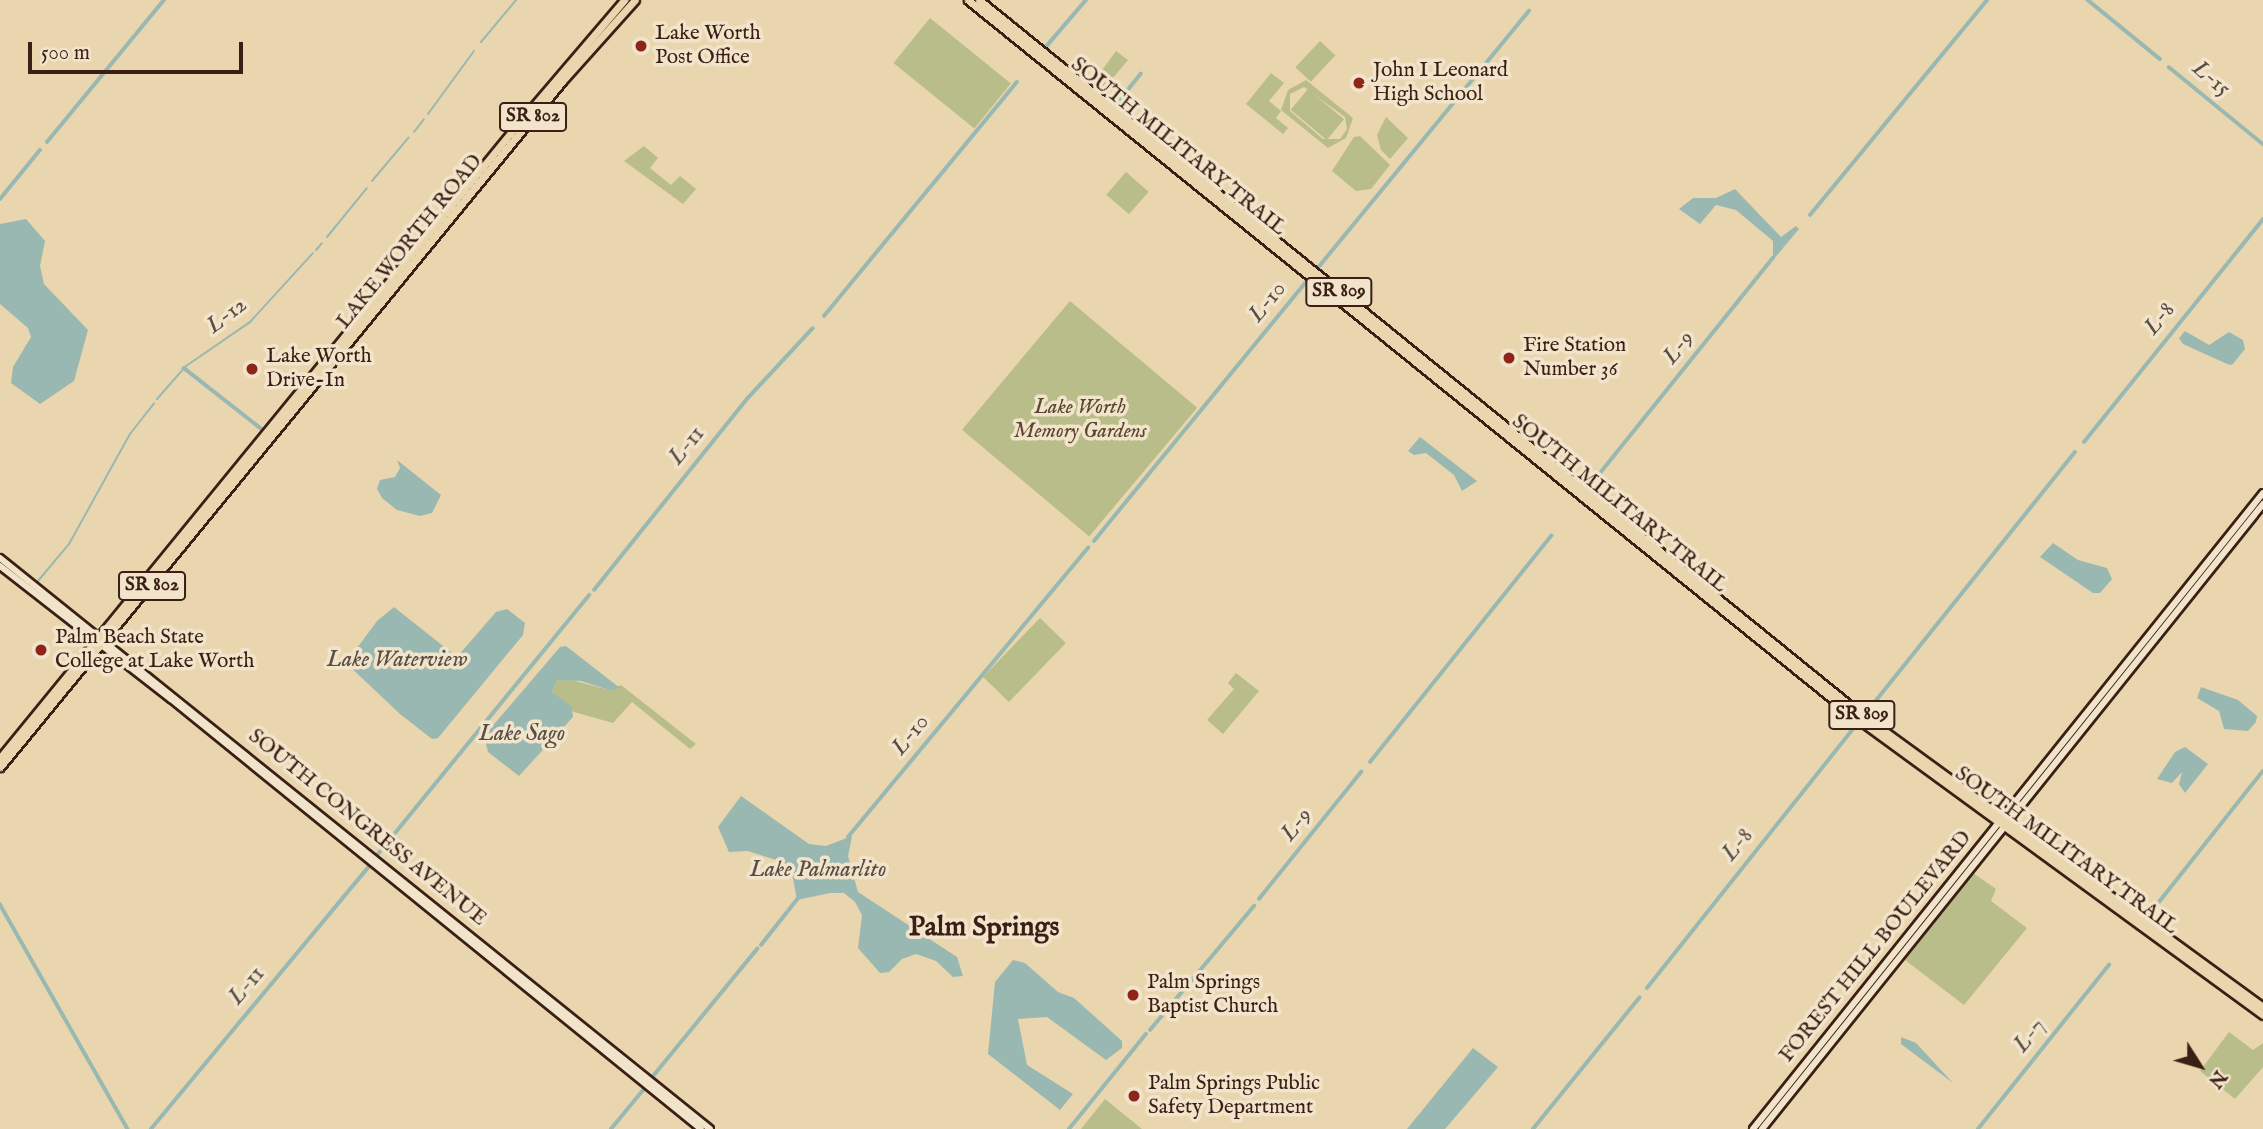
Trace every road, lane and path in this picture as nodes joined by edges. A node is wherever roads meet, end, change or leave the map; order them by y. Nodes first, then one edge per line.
1 (624, 0) edge
2 (635, 0) edge
3 (973, 1) edge
4 (434, 237) junction
5 (1295, 265) junction
6 (1329, 284) junction
7 (379, 303) junction
8 (1407, 351) junction
9 (1542, 464) junction
10 (1551, 464) junction
11 (2263, 493) edge
12 (2263, 504) edge
13 (1593, 506) junction
14 (207, 507) junction
15 (1605, 508) junction
16 (1606, 517) junction
17 (1617, 518) junction
18 (198, 531) junction
19 (1659, 556) junction
20 (0, 558) edge
21 (0, 566) edge
22 (159, 571) junction
23 (2155, 632) junction
24 (101, 641) junction
25 (1792, 664) junction
26 (2093, 709) junction
27 (1901, 748) junction
28 (2057, 748) junction
29 (238, 754) junction
30 (249, 754) junction
31 (0, 758) edge
32 (2057, 761) junction
33 (252, 765) junction
34 (263, 766) junction
35 (0, 767) edge
36 (2003, 822) junction
37 (2086, 886) junction
38 (2113, 898) junction
39 (2135, 922) junction
40 (457, 928) junction
41 (2165, 936) junction
42 (1913, 941) junction
43 (1902, 944) junction
44 (2198, 964) junction
45 (2263, 1011) edge
46 (569, 1022) junction
47 (579, 1022) junction
48 (627, 1066) junction
49 (701, 1129) edge
50 (710, 1129) edge
51 (1753, 1129) edge
52 (1762, 1129) edge

1 - 4 main road, LAKE WORTH ROAD / SR 802
2 - 4 main road, LAKE WORTH ROAD / SR 802
3 - 5 main road, SOUTH MILITARY TRAIL / SR 809
3 - 6 main road, SOUTH MILITARY TRAIL / SR 809
4 - 7 main road, LAKE WORTH ROAD / SR 802
4 - 7 main road, LAKE WORTH ROAD / SR 802
5 - 6 main road
5 - 8 main road, SOUTH MILITARY TRAIL / SR 809
6 - 8 main road, SOUTH MILITARY TRAIL / SR 809
7 - 14 main road, LAKE WORTH ROAD / SR 802
7 - 18 main road, LAKE WORTH ROAD / SR 802
8 - 9 main road, SOUTH MILITARY TRAIL / SR 809
8 - 10 main road, SOUTH MILITARY TRAIL / SR 809
9 - 10 main road
9 - 13 main road, SOUTH MILITARY TRAIL / SR 809
10 - 15 main road, SOUTH MILITARY TRAIL / SR 809
11 - 23 main road, FOREST HILL BOULEVARD
12 - 23 main road, FOREST HILL BOULEVARD
13 - 15 main road
13 - 16 main road, SOUTH MILITARY TRAIL / SR 809
14 - 18 main road
14 - 22 main road, LAKE WORTH ROAD / SR 802
15 - 17 main road, SOUTH MILITARY TRAIL / SR 809
16 - 17 main road
16 - 19 main road, SOUTH MILITARY TRAIL / SR 809
17 - 19 main road, SOUTH MILITARY TRAIL / SR 809
18 - 22 main road, LAKE WORTH ROAD / SR 802
19 - 25 main road, SOUTH MILITARY TRAIL / SR 809
19 - 25 main road, SOUTH MILITARY TRAIL / SR 809
20 - 24 main road, SOUTH CONGRESS AVENUE
21 - 24 main road, SOUTH CONGRESS AVENUE
22 - 24 main road, LAKE WORTH ROAD / SR 802
22 - 24 main road, LAKE WORTH ROAD / SR 802
23 - 26 main road, FOREST HILL BOULEVARD
23 - 26 main road, FOREST HILL BOULEVARD
24 - 29 main road, SOUTH CONGRESS AVENUE
24 - 30 main road, SOUTH CONGRESS AVENUE
24 - 31 main road, LAKE WORTH ROAD / SR 802
24 - 35 main road, LAKE WORTH ROAD / SR 802
25 - 27 main road, SOUTH MILITARY TRAIL / SR 809
25 - 27 main road, SOUTH MILITARY TRAIL / SR 809
26 - 28 main road, FOREST HILL BOULEVARD
26 - 32 main road, FOREST HILL BOULEVARD
27 - 36 main road, SOUTH MILITARY TRAIL / SR 809
27 - 36 main road, SOUTH MILITARY TRAIL / SR 809
28 - 32 main road
28 - 36 main road, FOREST HILL BOULEVARD
29 - 30 main road
29 - 33 main road, SOUTH CONGRESS AVENUE
30 - 34 main road, SOUTH CONGRESS AVENUE
32 - 36 main road, FOREST HILL BOULEVARD
33 - 34 main road
33 - 40 main road, SOUTH CONGRESS AVENUE
34 - 40 main road, SOUTH CONGRESS AVENUE
36 - 37 main road, SOUTH MILITARY TRAIL / SR 809
36 - 38 main road, SOUTH MILITARY TRAIL / SR 809
36 - 42 main road, FOREST HILL BOULEVARD
36 - 43 main road, FOREST HILL BOULEVARD
37 - 38 main road
37 - 39 main road, SOUTH MILITARY TRAIL / SR 809
38 - 41 main road, SOUTH MILITARY TRAIL / SR 809
39 - 41 main road
39 - 44 main road, SOUTH MILITARY TRAIL / SR 809
40 - 46 main road, SOUTH CONGRESS AVENUE
40 - 47 main road, SOUTH CONGRESS AVENUE
41 - 44 main road, SOUTH MILITARY TRAIL / SR 809
42 - 43 main road
42 - 52 main road, FOREST HILL BOULEVARD
43 - 51 main road, FOREST HILL BOULEVARD
44 - 45 main road, SOUTH MILITARY TRAIL / SR 809
44 - 45 main road
46 - 47 main road
46 - 48 main road, SOUTH CONGRESS AVENUE
47 - 48 main road, SOUTH CONGRESS AVENUE
48 - 49 main road, SOUTH CONGRESS AVENUE
48 - 50 main road, SOUTH CONGRESS AVENUE

